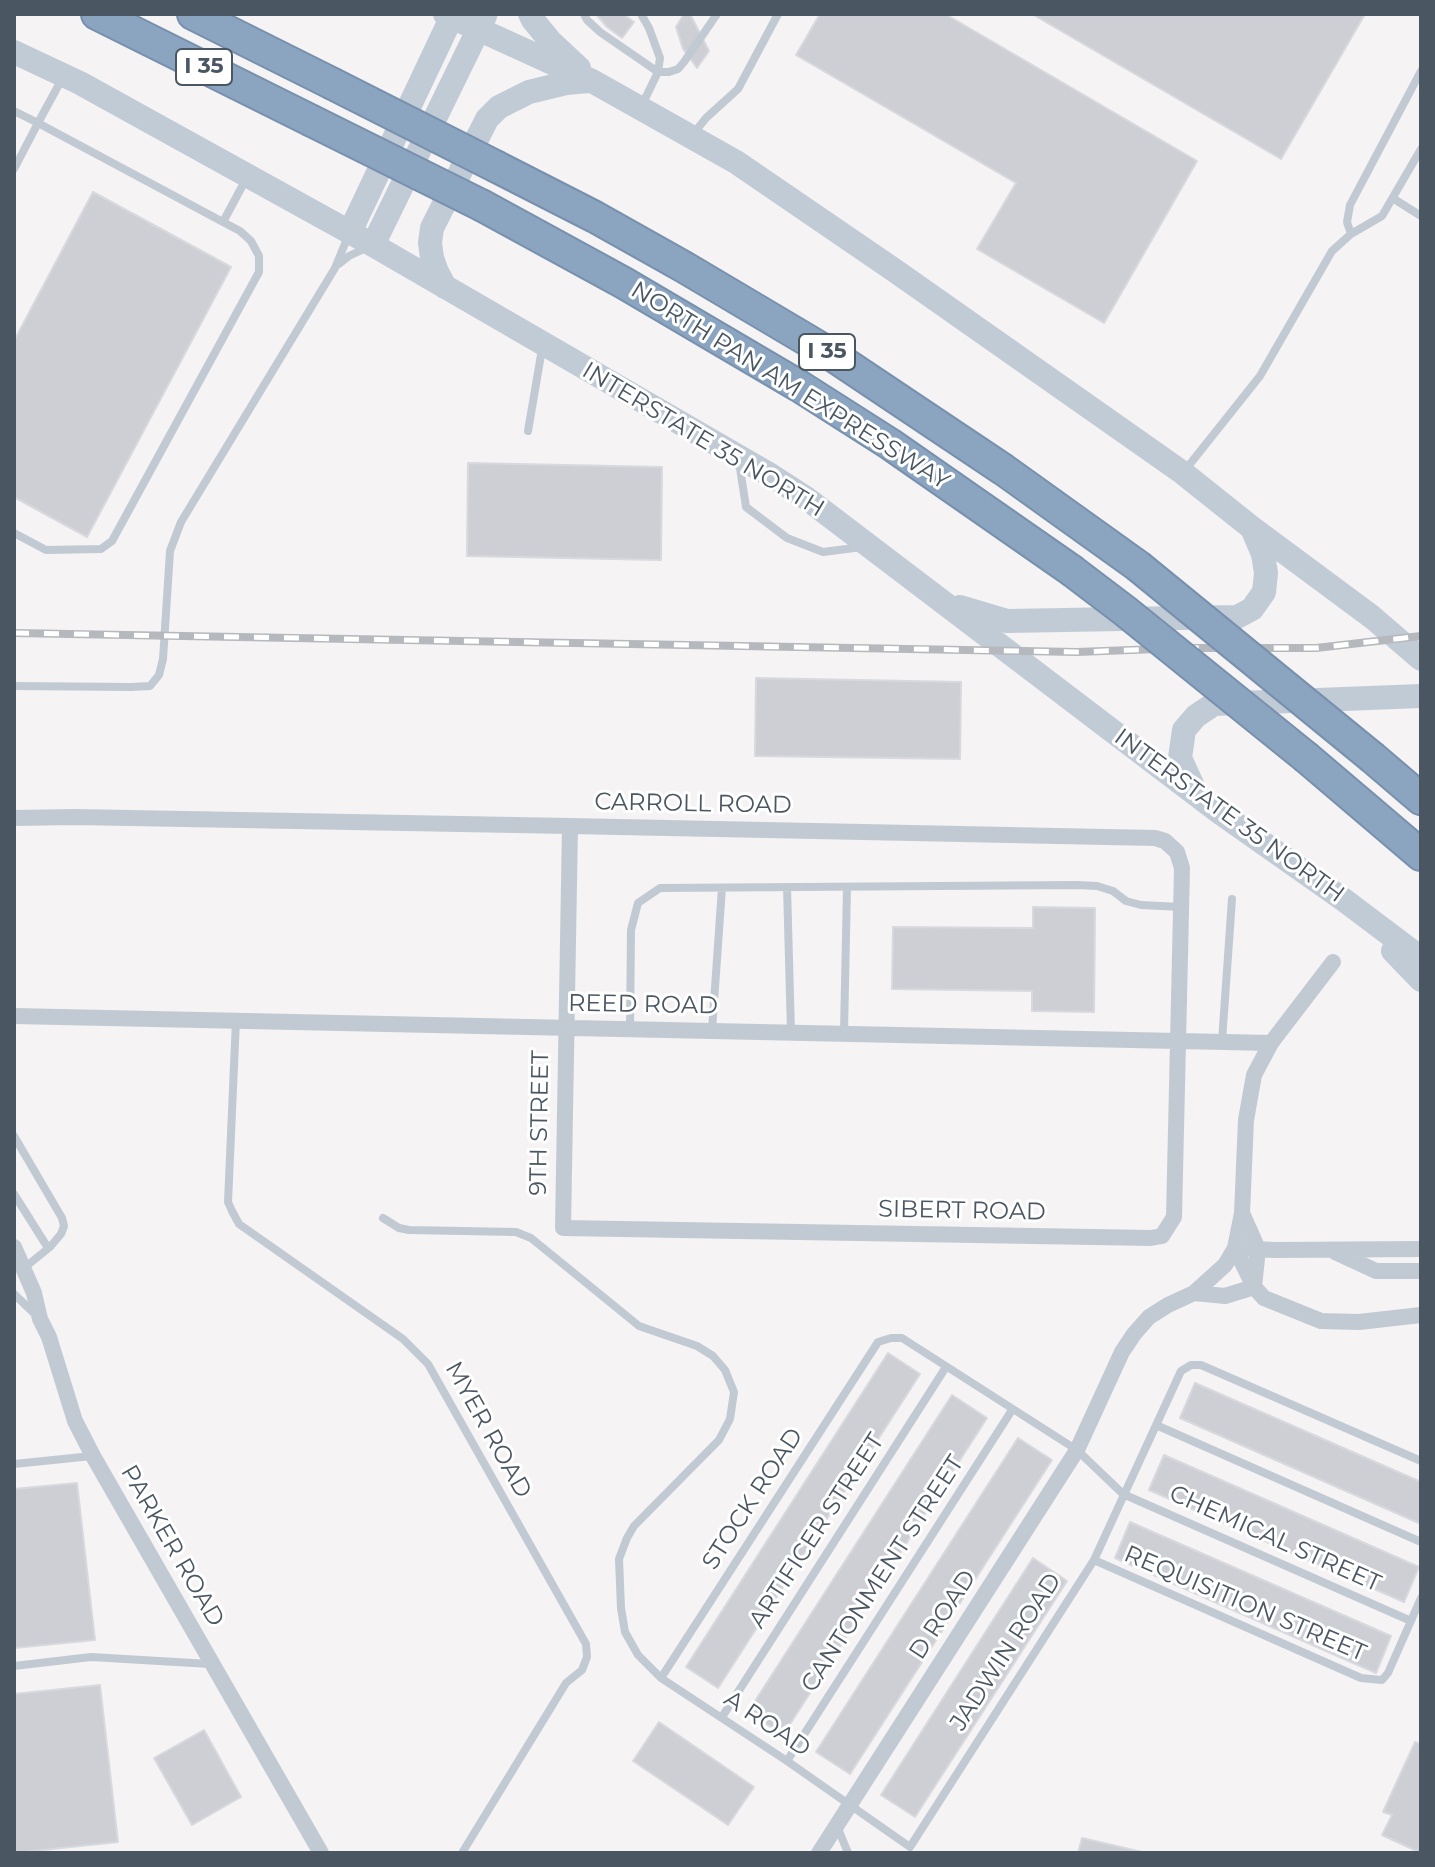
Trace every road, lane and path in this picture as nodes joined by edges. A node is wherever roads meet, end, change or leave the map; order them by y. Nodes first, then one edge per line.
1 (97, 14) edge
2 (193, 14) edge
3 (530, 14) edge
4 (584, 14) edge
5 (641, 14) edge
6 (717, 14) edge
7 (778, 14) edge
8 (450, 15) edge
9 (482, 22) edge
10 (14, 52) edge
11 (1421, 71) edge
12 (658, 72) junction
13 (63, 76) junction
14 (592, 81) junction
15 (640, 108) junction
16 (14, 111) edge
17 (38, 123) junction
18 (691, 137) junction
19 (1421, 149) edge
20 (14, 169) edge
21 (247, 176) junction
22 (1394, 199) junction
23 (1421, 216) edge
24 (223, 222) junction
25 (350, 232) junction
26 (1351, 234) junction
27 (373, 245) junction
28 (335, 268) junction
29 (445, 287) junction
30 (543, 344) junction
31 (528, 431) dead end
32 (738, 457) junction
33 (1183, 473) junction
34 (1252, 528) junction
35 (14, 533) edge
36 (870, 546) junction
37 (943, 600) junction
38 (1421, 659) edge
39 (14, 686) edge
40 (1421, 696) edge
41 (1349, 793) junction
42 (1196, 794) junction
43 (1421, 799) edge
44 (14, 818) edge
45 (570, 826) junction
46 (1421, 855) edge
47 (1421, 870) edge
48 (787, 887) junction
49 (847, 887) junction
50 (722, 888) junction
51 (1232, 899) dead end
52 (1344, 900) junction
53 (1181, 907) junction
54 (1421, 958) edge
55 (1333, 962) dead end
56 (1421, 980) edge
57 (14, 1016) edge
58 (236, 1019) junction
59 (565, 1027) junction
60 (630, 1029) junction
61 (712, 1030) junction
62 (791, 1032) junction
63 (844, 1033) junction
64 (1179, 1041) junction
65 (1222, 1042) junction
66 (1271, 1043) junction
67 (14, 1136) edge
68 (14, 1194) edge
69 (1242, 1213) junction
70 (383, 1218) dead end
71 (563, 1228) joint
72 (14, 1247) edge
73 (48, 1248) junction
74 (1235, 1248) junction
75 (1258, 1249) junction
76 (1329, 1249) junction
77 (1421, 1249) edge
78 (24, 1268) junction
79 (1421, 1271) edge
80 (1254, 1287) junction
81 (1194, 1293) junction
82 (14, 1294) edge
83 (24, 1300) edge
84 (1421, 1315) edge
85 (878, 1342) joint
86 (946, 1367) junction
87 (1012, 1410) junction
88 (1156, 1425) junction
89 (1077, 1450) junction
90 (93, 1456) junction
91 (1421, 1461) edge
92 (14, 1464) edge
93 (1123, 1494) junction
94 (1421, 1542) edge
95 (1094, 1560) junction
96 (1421, 1598) edge
97 (1411, 1621) junction
98 (211, 1664) junction
99 (14, 1666) edge
100 (661, 1678) junction
101 (722, 1717) junction
102 (787, 1761) junction
103 (850, 1805) junction
104 (837, 1825) junction
105 (321, 1853) edge
106 (462, 1853) edge
107 (819, 1853) edge
108 (848, 1853) edge

1 - 41 highway, NORTH PAN AM EXPRESSWAY / I 35, bridge
2 - 43 highway, NORTH PAN AM EXPRESSWAY / I 35, bridge
3 - 14 main road
4 - 12 lane
5 - 12 lane
6 - 12 lane
7 - 18 lane
8 - 9 main road
8 - 25 main road
9 - 14 main road
9 - 27 main road
10 - 13 main road, INTERSTATE 35 NORTH
11 - 26 lane
12 - 15 lane
13 - 17 lane
13 - 21 main road, INTERSTATE 35 NORTH
14 - 15 main road
14 - 29 main road
15 - 18 main road
16 - 17 lane
17 - 20 lane
17 - 24 lane
18 - 33 main road
19 - 22 lane
21 - 24 lane
21 - 25 main road, INTERSTATE 35 NORTH
22 - 23 lane
22 - 26 lane
24 - 35 lane
25 - 27 main road, INTERSTATE 35 NORTH
25 - 28 lane
26 - 33 lane
27 - 28 lane
27 - 29 main road, INTERSTATE 35 NORTH
28 - 39 lane
29 - 30 main road, INTERSTATE 35 NORTH
30 - 31 lane
30 - 32 main road, INTERSTATE 35 NORTH
32 - 36 main road, INTERSTATE 35 NORTH
32 - 36 lane
33 - 34 main road
34 - 37 main road
34 - 38 main road
36 - 37 main road, INTERSTATE 35 NORTH
37 - 42 main road, INTERSTATE 35 NORTH
40 - 42 main road
41 - 46 highway, NORTH PAN AM EXPRESSWAY / I 35
41 - 47 highway
42 - 52 main road, INTERSTATE 35 NORTH
44 - 45 street, CARROLL ROAD
45 - 53 street, CARROLL ROAD
45 - 59 street, 9TH STREET
48 - 49 lane
48 - 50 lane
48 - 62 lane
49 - 53 lane
49 - 63 lane
50 - 60 lane
50 - 61 lane
51 - 65 lane
52 - 54 main road, INTERSTATE 35 NORTH
52 - 56 main road
53 - 64 street, CARROLL ROAD
55 - 66 street
57 - 58 street, REED ROAD
58 - 59 street, REED ROAD
58 - 106 lane, MYER ROAD
59 - 60 street, REED ROAD
59 - 71 street, 9TH STREET
60 - 61 street, REED ROAD
61 - 62 street, REED ROAD
62 - 63 street, REED ROAD
63 - 64 street, REED ROAD
64 - 65 street, REED ROAD
64 - 71 street, SIBERT ROAD
65 - 66 street, REED ROAD
66 - 69 street
67 - 73 lane
68 - 73 lane
69 - 74 street
69 - 75 street
70 - 100 lane, A ROAD
72 - 78 street, PARKER ROAD
73 - 78 lane
74 - 75 street
74 - 80 street
74 - 81 street
75 - 76 street
75 - 80 street
76 - 77 street
76 - 79 street
78 - 83 street, PARKER ROAD
80 - 81 street
80 - 84 street
81 - 89 street
82 - 83 lane
83 - 90 street, PARKER ROAD
85 - 86 lane, CHEMICAL STREET
85 - 100 lane, STOCK ROAD
86 - 87 lane, CHEMICAL STREET
86 - 101 lane, ARTIFICER STREET
87 - 89 lane, CHEMICAL STREET
87 - 102 lane, CANTONMENT STREET
88 - 91 lane, JADWIN ROAD
88 - 93 lane, JADWIN ROAD
88 - 94 lane
89 - 93 lane, CHEMICAL STREET
89 - 103 street, D ROAD
90 - 92 lane
90 - 98 street, PARKER ROAD
93 - 95 lane, JADWIN ROAD
93 - 97 lane, CHEMICAL STREET
95 - 97 lane, REQUISITION STREET
95 - 103 lane, JADWIN ROAD
96 - 97 lane
98 - 99 lane
98 - 105 street, PARKER ROAD
100 - 101 lane, A ROAD
101 - 102 lane, A ROAD
102 - 103 lane, A ROAD
103 - 104 street
104 - 107 street
104 - 108 lane

